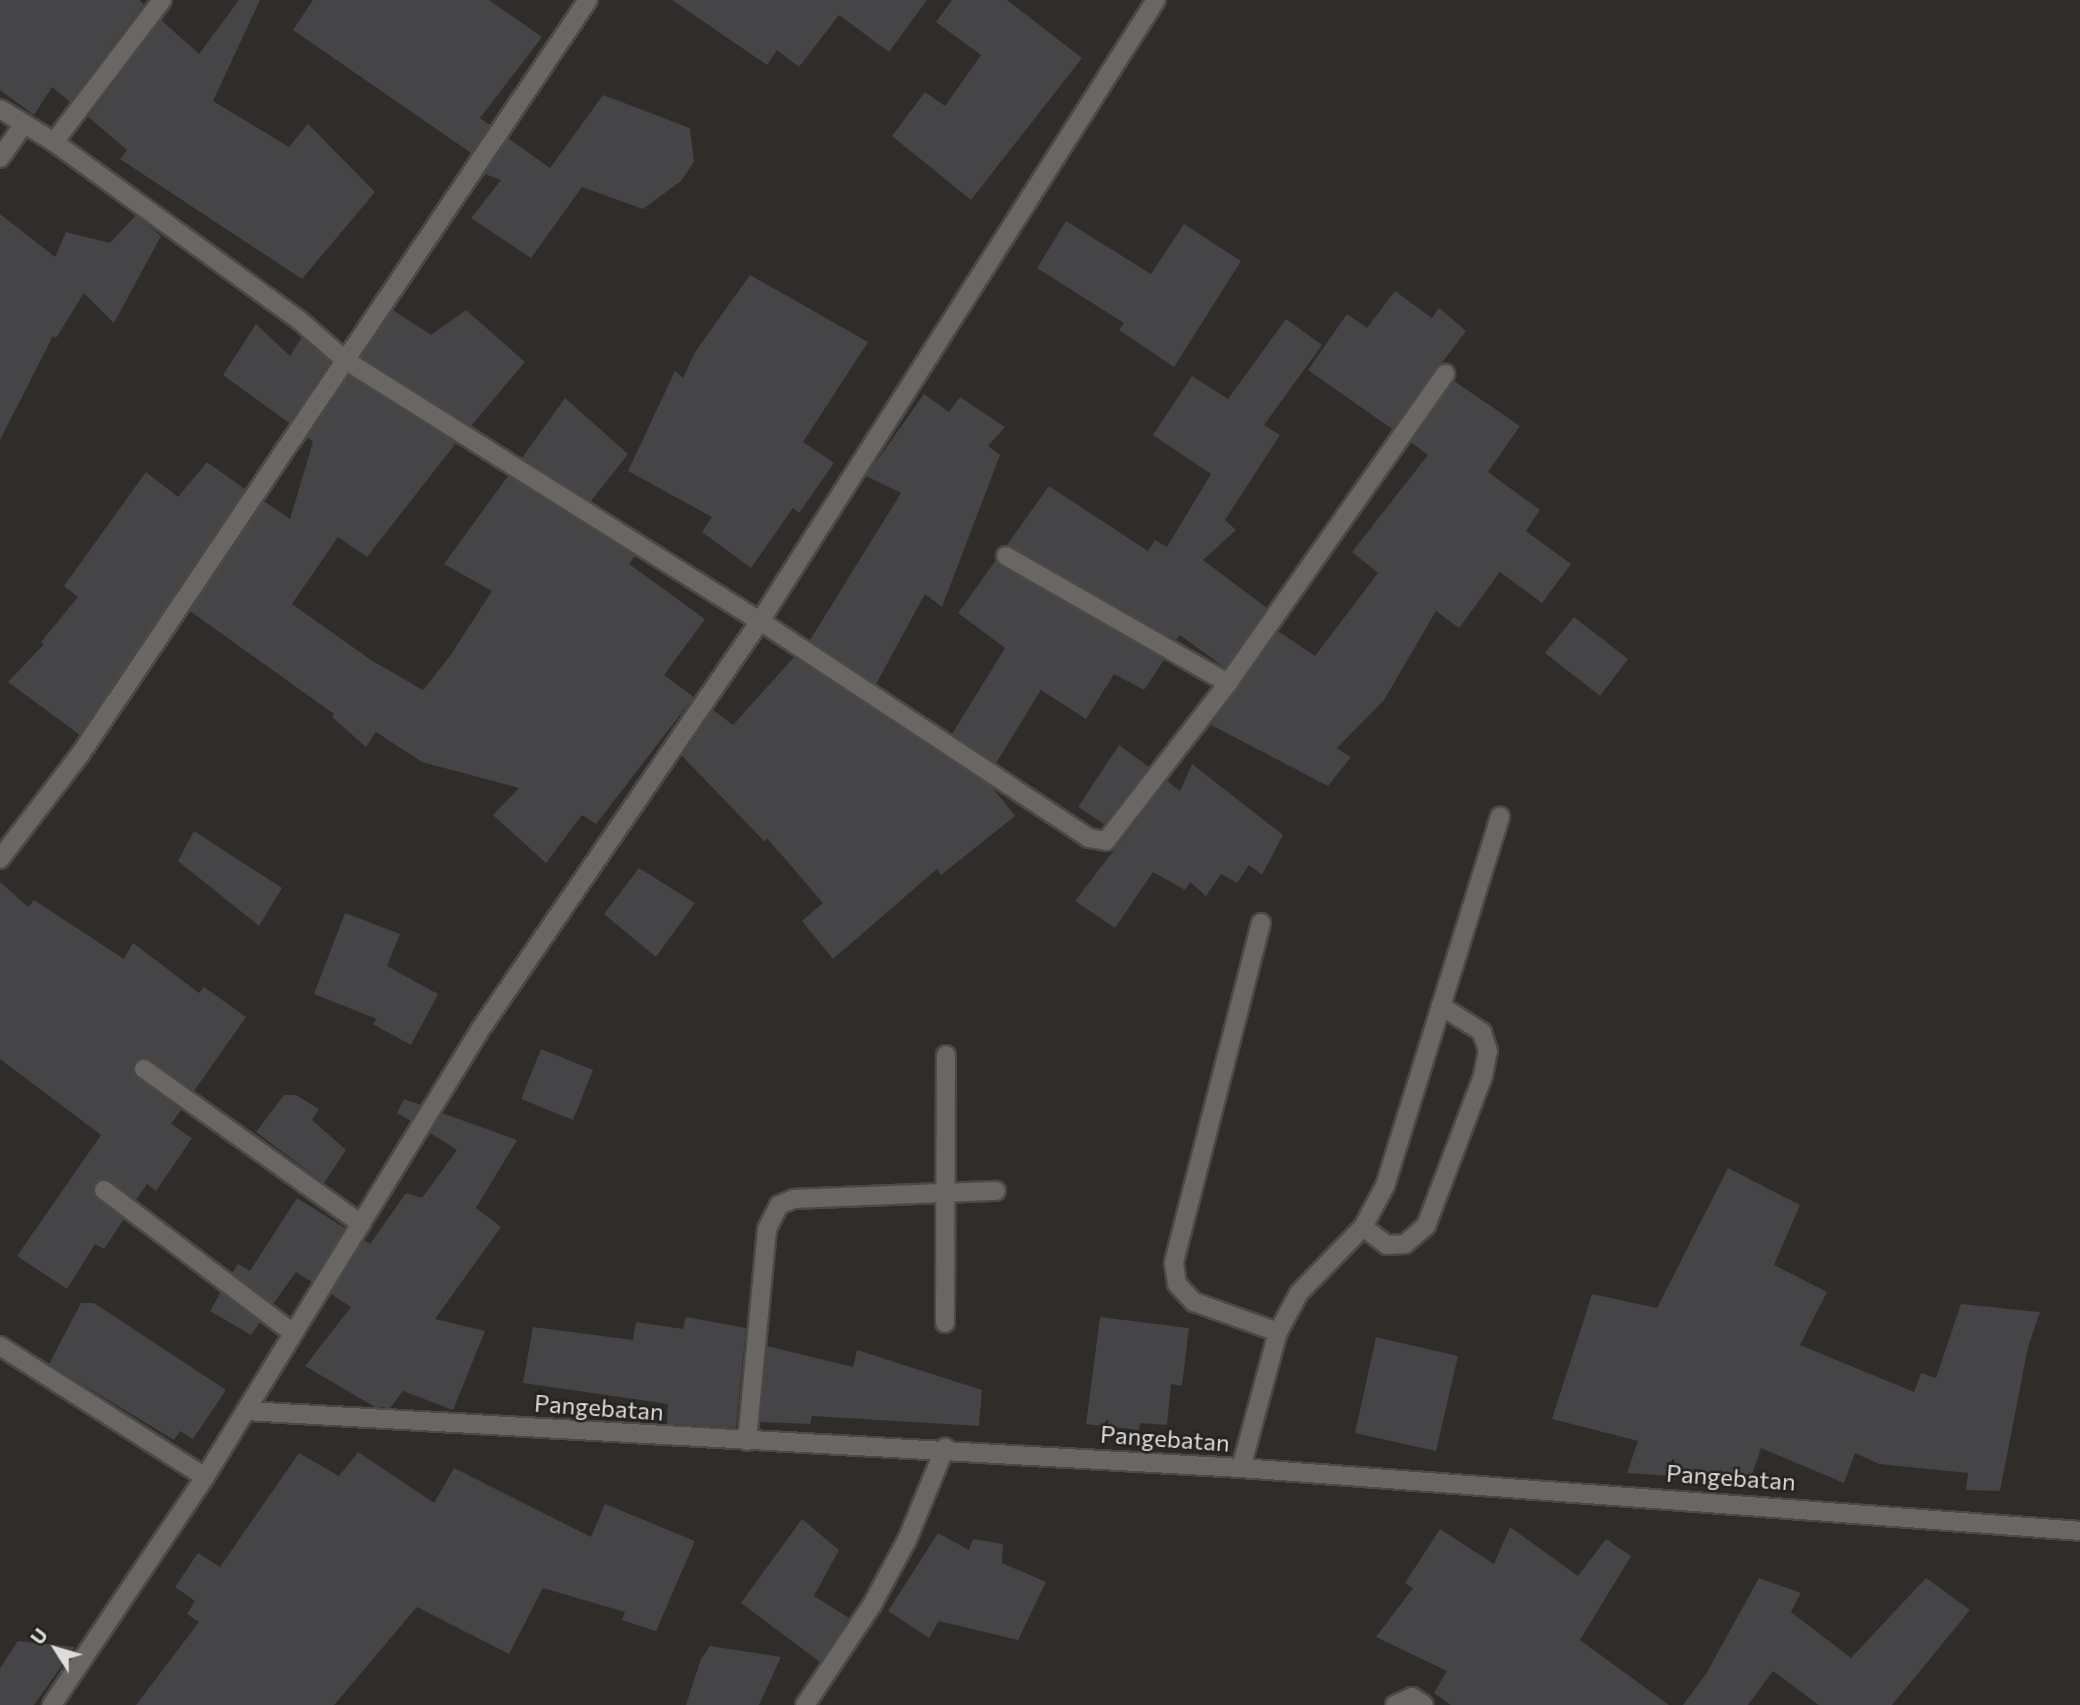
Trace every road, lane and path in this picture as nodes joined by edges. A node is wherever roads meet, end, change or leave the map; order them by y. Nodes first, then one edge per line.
1 (162, 0) edge
2 (589, 0) edge
3 (1156, 0) edge
4 (0, 109) edge
5 (24, 124) junction
6 (54, 142) junction
7 (0, 158) edge
8 (345, 360) junction
9 (1445, 374) dead end
10 (1006, 556) dead end
11 (761, 621) junction
12 (1228, 683) junction
13 (1500, 817) dead end
14 (0, 859) edge
15 (1261, 923) dead end
16 (1441, 1006) junction
17 (946, 1055) dead end
18 (144, 1069) dead end
19 (104, 1190) dead end
20 (996, 1191) dead end
21 (943, 1194) junction
22 (361, 1224) junction
23 (1363, 1227) junction
24 (945, 1323) dead end
25 (292, 1332) junction
26 (1278, 1332) junction
27 (0, 1346) edge
28 (246, 1411) junction
29 (747, 1441) junction
30 (945, 1448) junction
31 (1241, 1468) junction
32 (205, 1477) junction
33 (2080, 1531) edge
34 (51, 1705) edge
35 (805, 1705) edge
36 (1395, 1705) edge
37 (1424, 1705) edge

1 - 6 street
2 - 8 street
3 - 11 street
4 - 5 street
5 - 6 street
5 - 7 street
6 - 8 street
8 - 11 street
8 - 14 street
9 - 12 street
10 - 12 street
11 - 12 street
11 - 22 street
13 - 16 street
15 - 26 street
16 - 23 street
16 - 23 street
17 - 21 street
18 - 22 street
19 - 25 street
20 - 21 street
21 - 24 street
21 - 29 street
22 - 25 street
23 - 26 street
25 - 28 street
26 - 31 street
27 - 32 street
28 - 29 street, Pangebatan
28 - 32 street
29 - 30 street, Pangebatan
30 - 31 street, Pangebatan
30 - 35 street
31 - 33 street, Pangebatan
32 - 34 street
36 - 37 street

